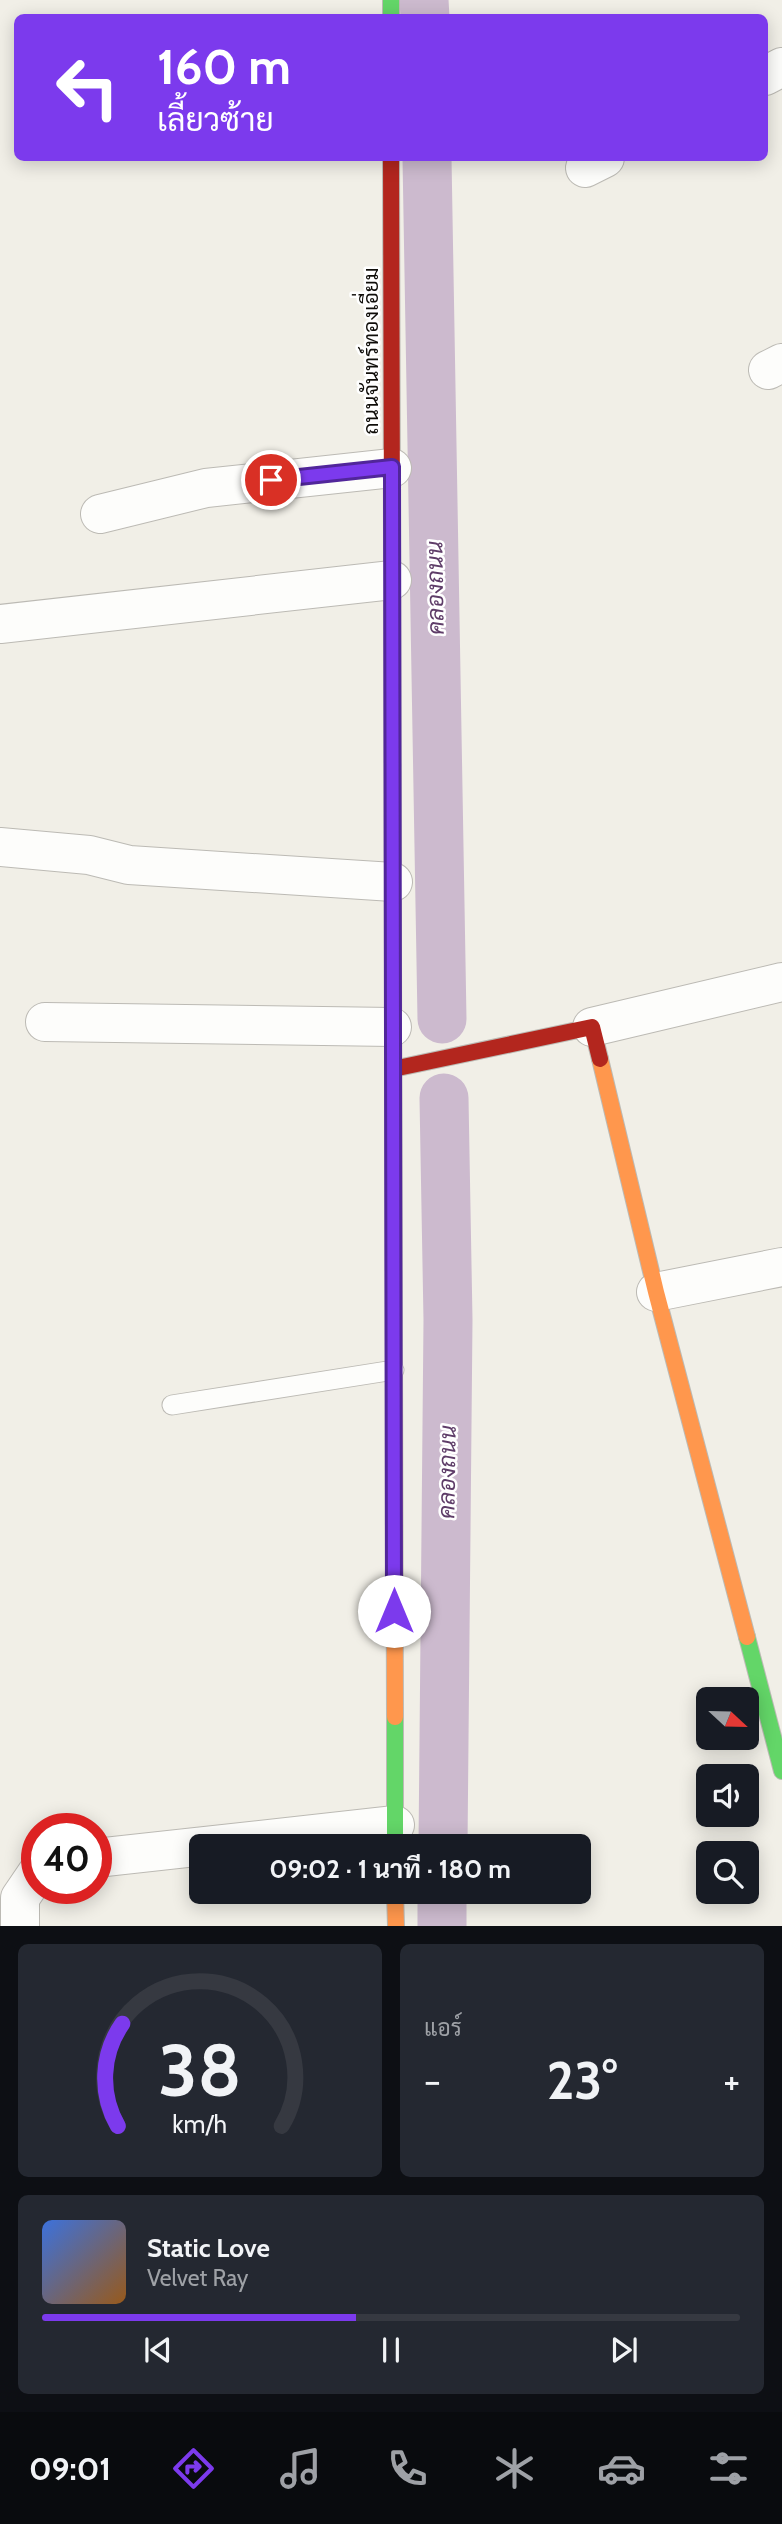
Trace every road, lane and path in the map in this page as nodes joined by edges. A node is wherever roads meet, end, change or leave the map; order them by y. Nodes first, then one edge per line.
1 (391, 161) edge
2 (392, 467) junction
3 (100, 514) dead end
4 (392, 580) junction
5 (0, 624) edge
6 (0, 847) edge
7 (393, 882) junction
8 (782, 982) edge
9 (45, 1022) dead end
10 (393, 1027) junction
11 (592, 1027) junction
12 (393, 1069) junction
13 (782, 1267) edge
14 (656, 1292) junction
15 (394, 1370) junction
16 (172, 1405) dead end
17 (782, 1771) edge
18 (395, 1834) edge
19 (189, 1851) edge
20 (112, 1857) edge
21 (21, 1897) edge
22 (396, 1904) edge
23 (20, 1926) edge
24 (396, 1926) edge

1 - 2 street, ถนนจันทร์ทองเอี่ยม
2 - 3 street
2 - 4 street, ถนนจันทร์ทองเอี่ยม
4 - 5 street
4 - 7 street, ถนนจันทร์ทองเอี่ยม
6 - 7 street
7 - 10 street, ถนนจันทร์ทองเอี่ยม
8 - 11 street
9 - 10 street
10 - 12 street, ถนนจันทร์ทองเอี่ยม
11 - 12 street
11 - 14 street
12 - 15 street, ถนนจันทร์ทองเอี่ยม
13 - 14 street
14 - 17 street
15 - 16 lane
15 - 18 street, ถนนจันทร์ทองเอี่ยม
19 - 20 street
21 - 23 street
22 - 24 street

